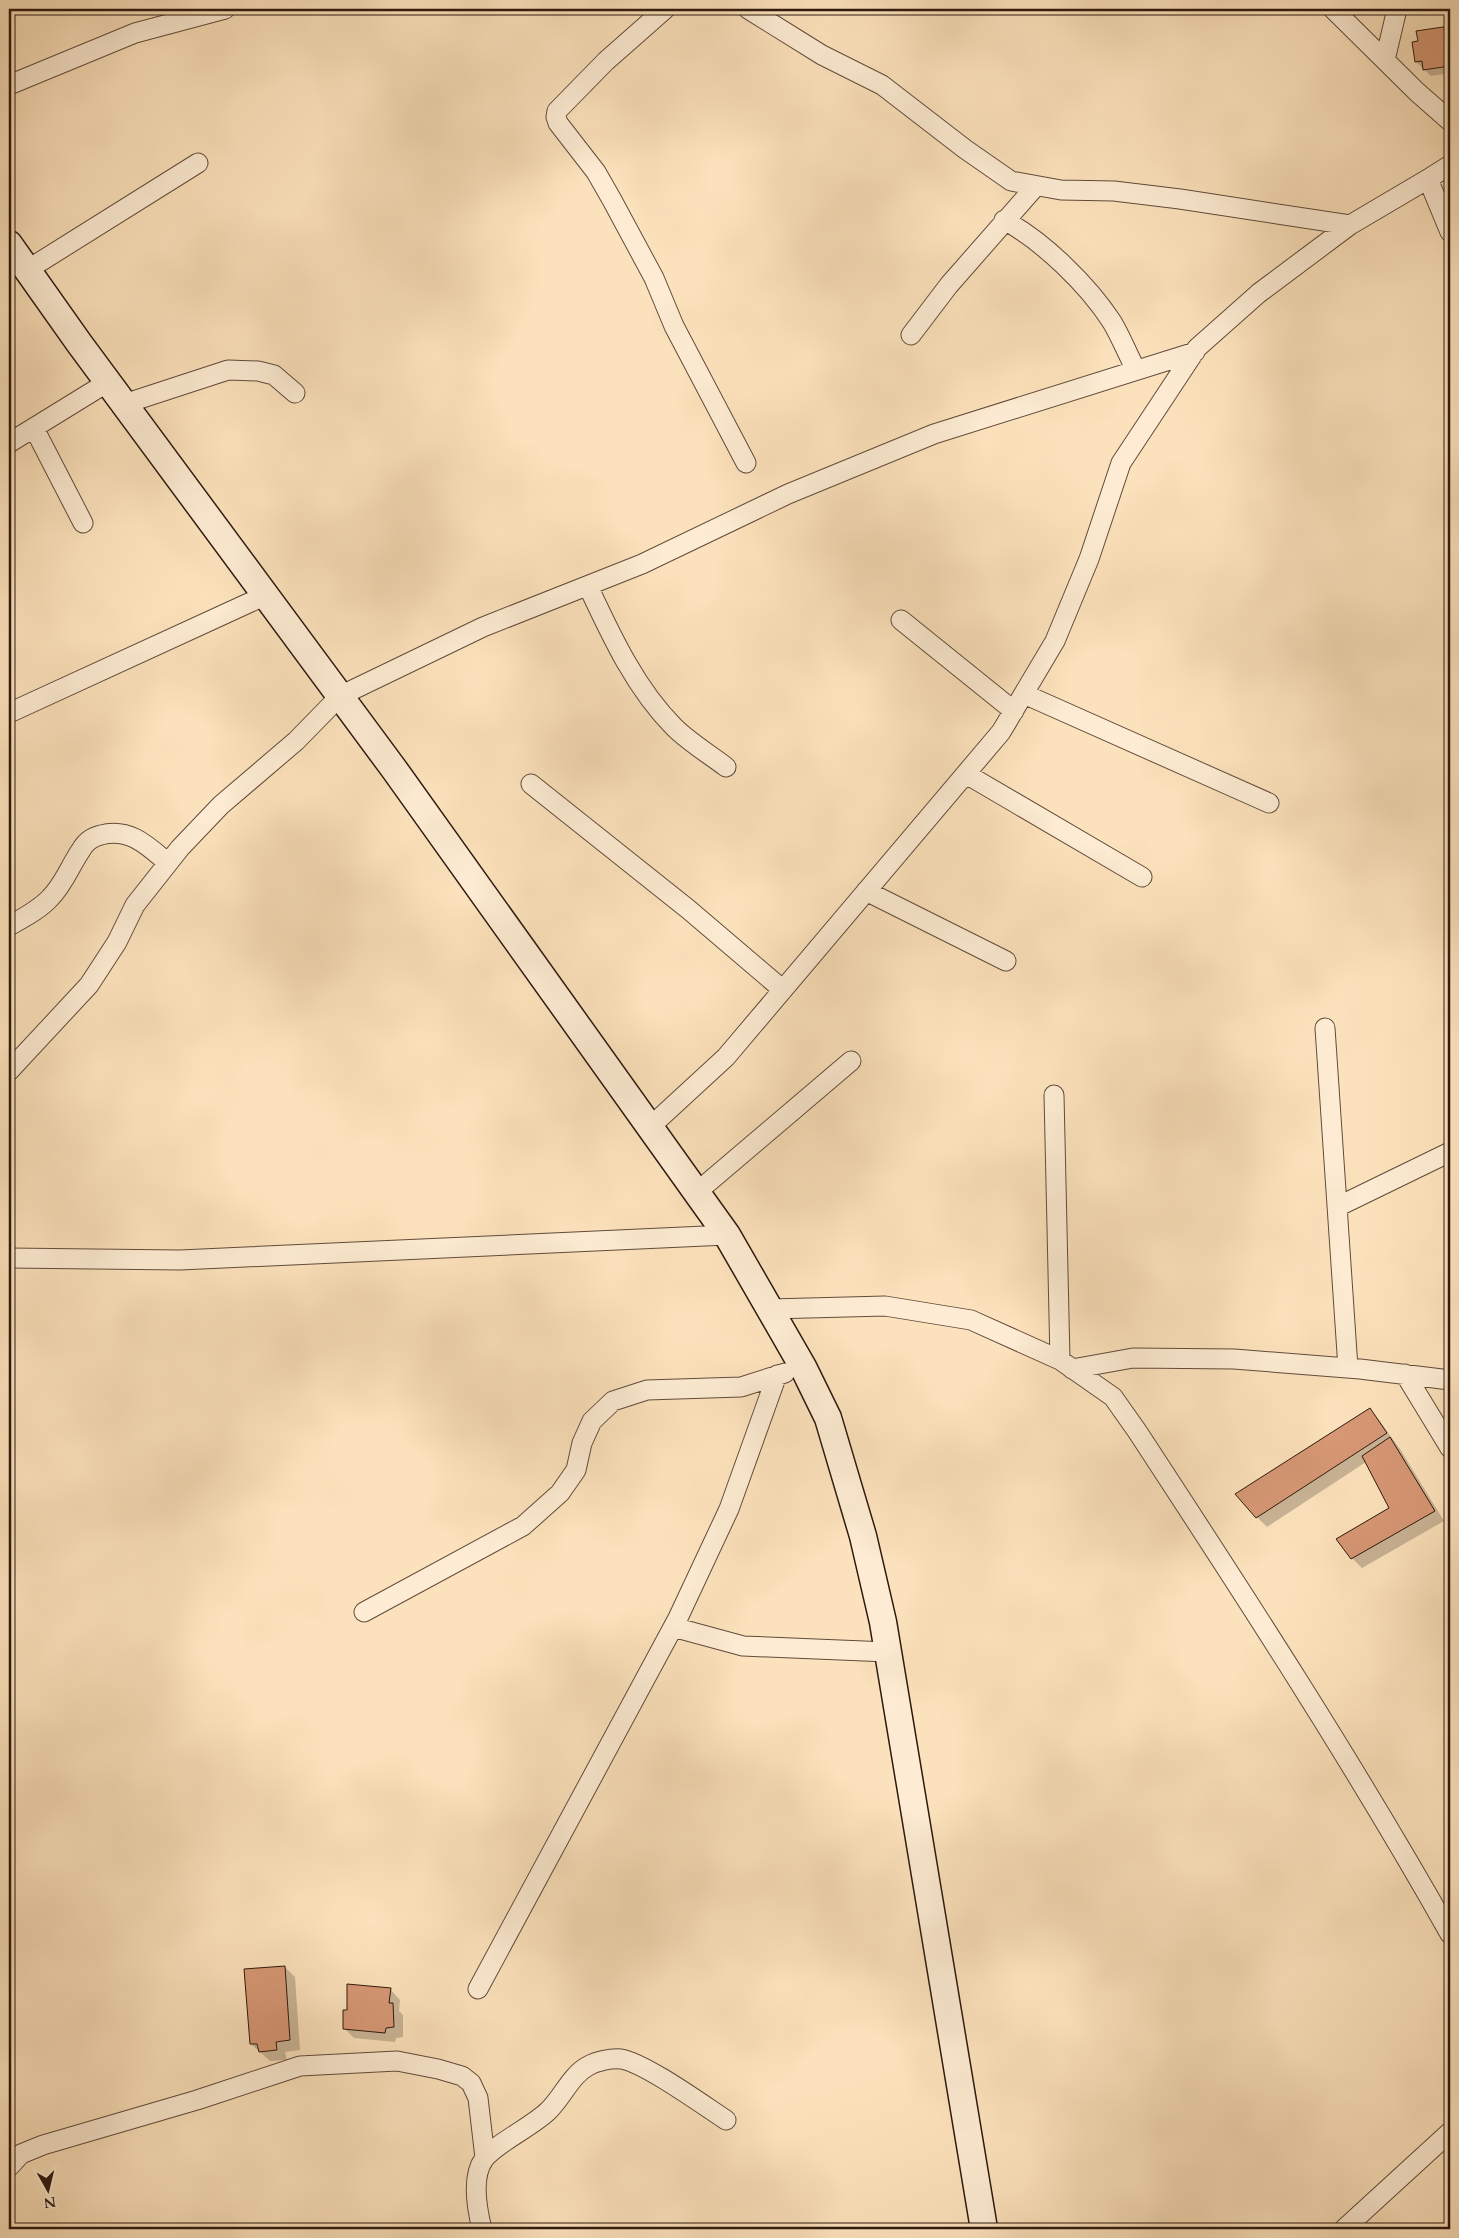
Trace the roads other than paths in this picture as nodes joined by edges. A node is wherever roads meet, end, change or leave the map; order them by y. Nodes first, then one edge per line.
1 (225, 9) edge
2 (665, 9) edge
3 (748, 9) edge
4 (1334, 9) edge
5 (1397, 9) edge
6 (180, 15) edge
7 (1384, 60) junction
8 (9, 85) edge
9 (1450, 121) edge
10 (198, 163) dead end
11 (1450, 165) edge
12 (1428, 179) junction
13 (1035, 187) junction
14 (1004, 220) junction
15 (1350, 225) junction
16 (1450, 232) edge
17 (9, 244) edge
18 (27, 270) junction
19 (912, 335) dead end
20 (1195, 352) junction
21 (1136, 370) junction
22 (108, 382) junction
23 (295, 393) dead end
24 (124, 404) junction
25 (34, 428) junction
26 (9, 443) edge
27 (746, 462) dead end
28 (83, 523) dead end
29 (588, 586) junction
30 (266, 596) junction
31 (901, 620) dead end
32 (1024, 694) junction
33 (340, 696) junction
34 (1014, 711) junction
35 (9, 712) edge
36 (726, 767) dead end
37 (966, 774) junction
38 (531, 784) dead end
39 (1269, 804) dead end
40 (168, 863) junction
41 (1142, 877) dead end
42 (866, 891) junction
43 (9, 926) edge
44 (1006, 961) dead end
45 (783, 990) junction
46 (1325, 1028) dead end
47 (851, 1061) dead end
48 (9, 1071) edge
49 (1054, 1095) dead end
50 (650, 1127) junction
51 (1450, 1152) edge
52 (697, 1192) junction
53 (1337, 1207) junction
54 (727, 1235) junction
55 (9, 1258) edge
56 (770, 1309) junction
57 (1066, 1365) junction
58 (803, 1367) junction
59 (1348, 1368) junction
60 (1405, 1374) junction
61 (777, 1375) junction
62 (1450, 1380) edge
63 (1450, 1448) edge
64 (364, 1612) dead end
65 (673, 1627) junction
66 (888, 1652) junction
67 (1450, 1934) edge
68 (478, 1990) dead end
69 (726, 2120) dead end
70 (1450, 2132) edge
71 (484, 2158) junction
72 (9, 2167) edge
73 (1350, 2228) edge
74 (482, 2229) edge
75 (984, 2229) edge

1 - 6 street
2 - 27 street
3 - 13 street
4 - 7 street
5 - 7 street
6 - 8 street
7 - 9 street
10 - 18 street
11 - 12 street
12 - 15 street
12 - 16 street
13 - 14 street
13 - 15 street
14 - 19 street
14 - 21 street
15 - 20 street
17 - 18 main road
18 - 22 main road
20 - 21 street
20 - 32 street
21 - 29 street
22 - 24 main road
22 - 25 street
23 - 24 street
24 - 30 main road
25 - 26 street
25 - 28 street
29 - 33 street
29 - 36 street
30 - 33 main road
30 - 35 street
31 - 34 street
32 - 34 street
32 - 39 street
33 - 40 street
33 - 50 main road
34 - 37 street
37 - 41 street
37 - 42 street
38 - 45 street
40 - 43 street
40 - 48 street
42 - 44 street
42 - 45 street
45 - 50 street
46 - 53 street
47 - 52 street
49 - 57 street
50 - 52 main road
51 - 53 street
52 - 54 main road
53 - 59 street
54 - 55 street
54 - 56 main road
56 - 57 street
56 - 58 main road
57 - 59 street
57 - 67 street
58 - 61 street
58 - 66 main road
59 - 60 street
60 - 62 street
60 - 63 street
61 - 64 street
61 - 65 street
65 - 66 street
65 - 68 street
66 - 75 main road
69 - 71 street
70 - 73 street
71 - 72 street
71 - 74 street

